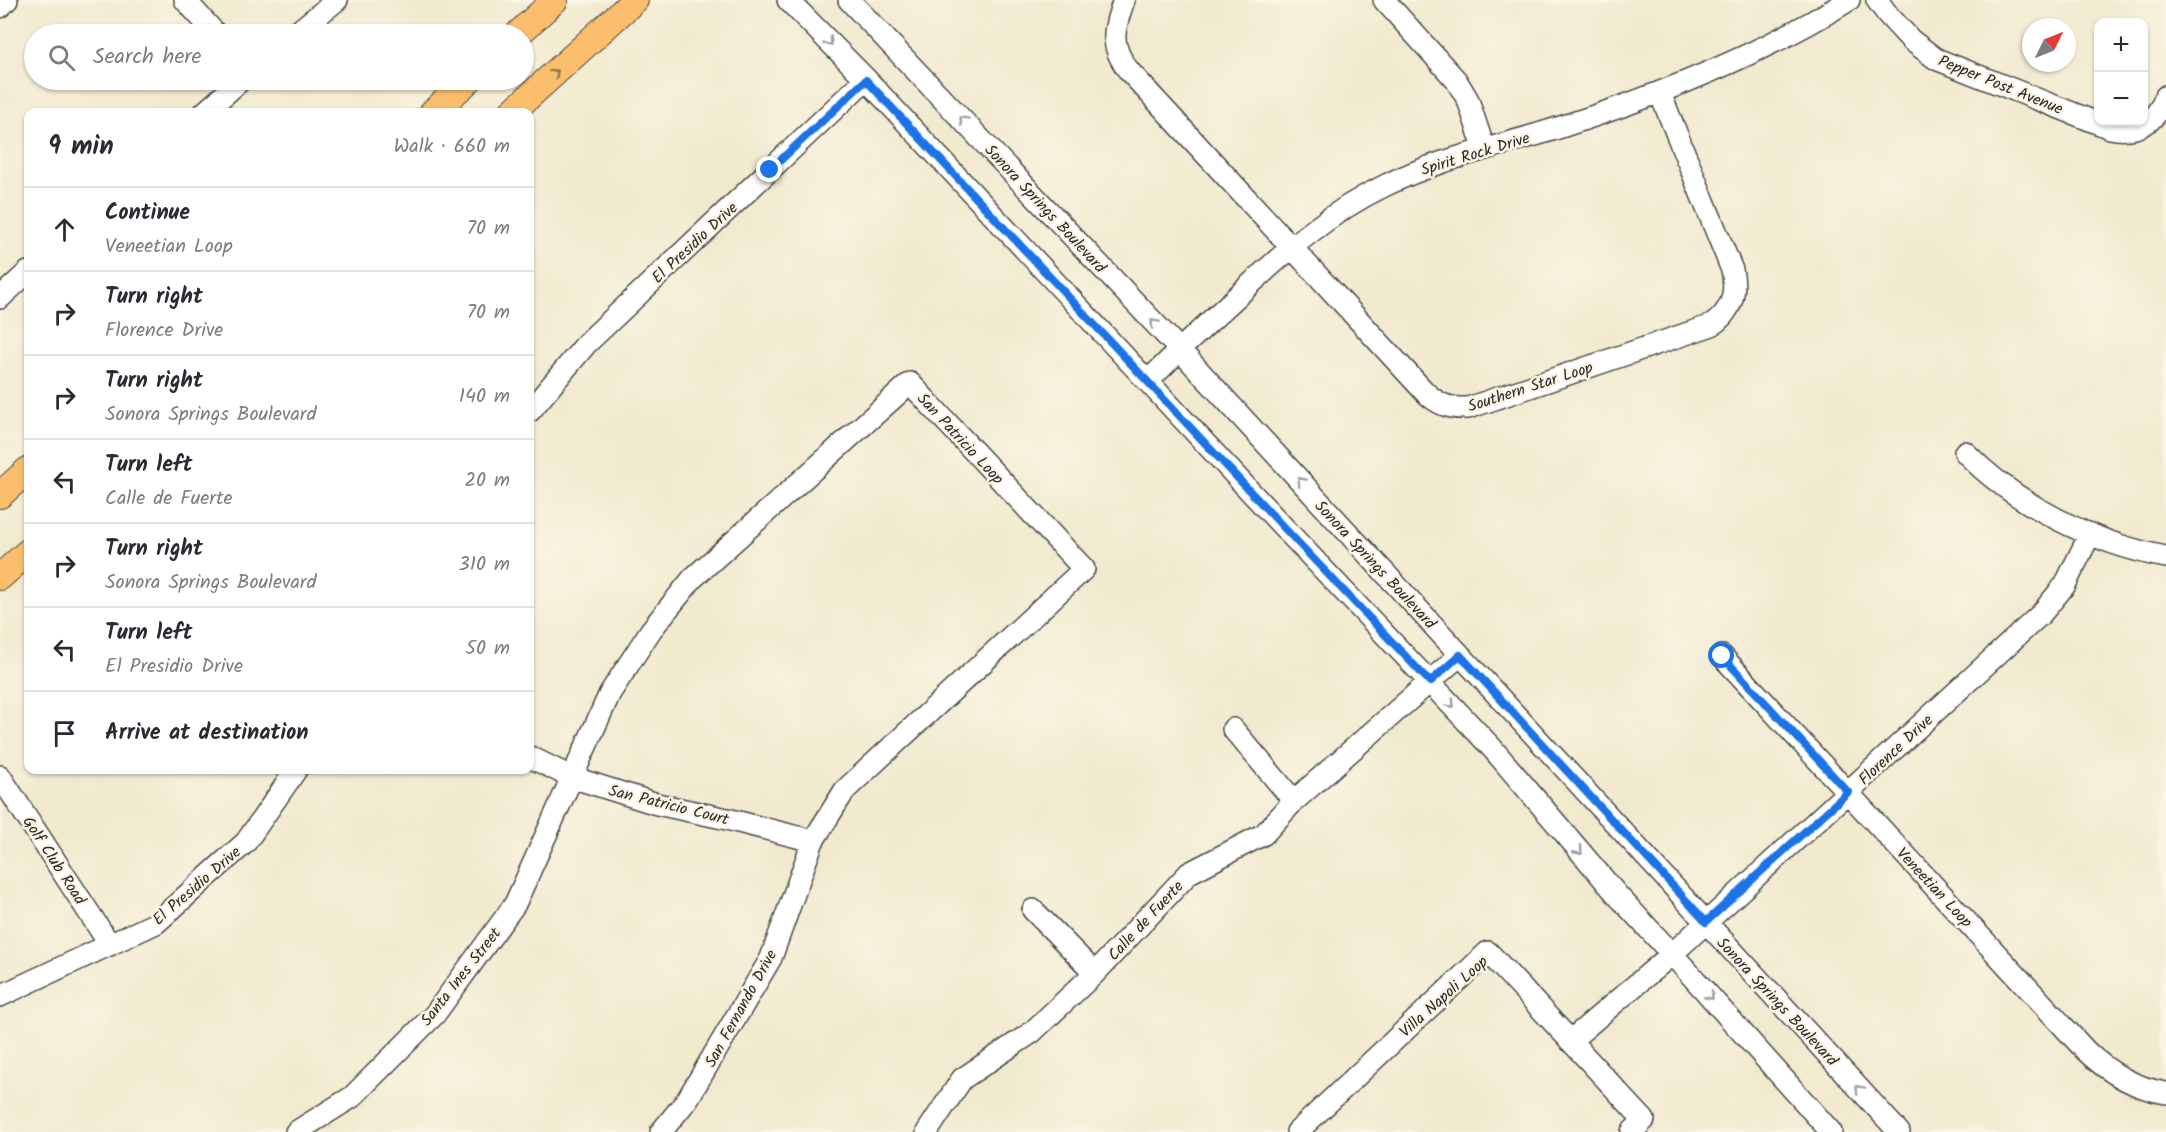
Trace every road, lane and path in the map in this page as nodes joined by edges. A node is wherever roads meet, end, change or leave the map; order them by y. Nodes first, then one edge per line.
1 (8, 0) edge
2 (185, 0) edge
3 (337, 0) edge
4 (555, 0) edge
5 (635, 0) edge
6 (788, 0) edge
7 (849, 0) edge
8 (1124, 0) edge
9 (1384, 0) edge
10 (1849, 0) edge
11 (1877, 0) edge
12 (0, 7) edge
13 (207, 24) edge
14 (307, 24) edge
15 (529, 24) edge
16 (866, 80) junction
17 (230, 90) edge
18 (458, 90) edge
19 (1660, 93) junction
20 (2166, 96) edge
21 (210, 108) edge
22 (438, 108) edge
23 (516, 108) edge
24 (1484, 148) junction
25 (1290, 247) junction
26 (24, 276) edge
27 (0, 298) edge
28 (1179, 349) junction
29 (1148, 381) junction
30 (534, 406) edge
31 (1965, 452) dead end
32 (24, 474) edge
33 (0, 495) edge
34 (2090, 534) junction
35 (24, 556) edge
36 (2166, 557) edge
37 (0, 577) edge
38 (1460, 655) junction
39 (1722, 656) dead end
40 (1430, 682) junction
41 (1233, 729) dead end
42 (534, 759) edge
43 (293, 774) edge
44 (0, 776) edge
45 (571, 777) junction
46 (1848, 792) junction
47 (1294, 801) junction
48 (813, 841) junction
49 (1033, 909) dead end
50 (1706, 922) junction
51 (110, 945) junction
52 (1672, 954) junction
53 (1095, 973) junction
54 (0, 996) edge
55 (1570, 1041) junction
56 (2166, 1094) edge
57 (296, 1132) edge
58 (661, 1132) edge
59 (927, 1132) edge
60 (1297, 1132) edge
61 (1632, 1132) edge
62 (1831, 1132) edge
63 (1899, 1132) edge

1 - 12 street
2 - 13 street
3 - 14 street
4 - 15 main road
23 -> 5 main road
6 -> 16 street
28 -> 7 street, Sonora Springs Boulevard
8 - 25 street, Southern Star Loop
9 - 24 street
10 - 19 street, Spirit Rock Drive
11 - 20 street, Pepper Post Avenue
16 - 29 street
16 - 30 street, El Presidio Drive
17 - 21 street
18 - 22 main road
19 - 24 street, Spirit Rock Drive
19 - 25 street, Southern Star Loop
24 - 25 street, Spirit Rock Drive
25 - 28 street, Spirit Rock Drive
26 - 27 street
28 - 29 street, Spirit Rock Drive
38 -> 28 street, Sonora Springs Boulevard
29 - 40 street
31 - 34 street
32 - 33 main road
34 - 36 street
34 - 46 street, Florence Drive
35 - 37 main road
38 - 40 street, Calle de Fuerte
38 - 50 street, Sonora Springs Boulevard
39 - 46 street, Veneetian Loop
40 - 47 street, Calle de Fuerte
40 -> 52 street
41 - 47 street
42 - 45 street, San Patricio Court
43 - 51 street, El Presidio Drive
44 - 51 street, Golf Club Road
45 - 48 street, San Patricio Court
45 - 48 street, San Patricio Loop
45 - 57 street, Santa Ines Street
46 - 50 street, Florence Drive
46 - 56 street, Veneetian Loop
47 - 53 street, Calle de Fuerte
48 - 58 street, San Fernando Drive
49 - 53 street
50 - 52 street, Florence Drive
63 -> 50 street, Sonora Springs Boulevard
51 - 54 street, El Presidio Drive
52 - 55 street, Florence Drive
52 -> 62 street
53 - 59 street, Calle de Fuerte
55 - 60 street, Villa Napoli Loop
55 - 61 street, Villa Napoli Loop

